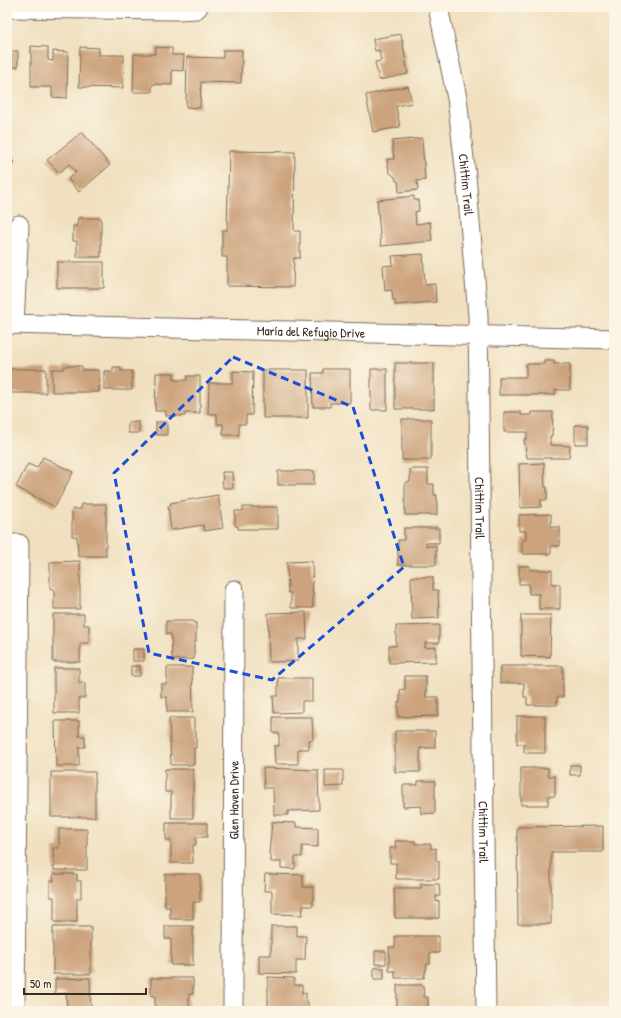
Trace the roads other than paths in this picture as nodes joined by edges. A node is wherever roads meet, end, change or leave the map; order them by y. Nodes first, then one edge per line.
1 (198, 7) edge
2 (438, 7) edge
3 (7, 8) edge
4 (19, 225) dead end
5 (10, 324) edge
6 (478, 336) junction
7 (614, 339) edge
8 (13, 544) edge
9 (234, 590) dead end
10 (15, 1011) edge
11 (233, 1011) edge
12 (486, 1011) edge

1 - 3 street
2 - 6 street, Chittim Trail
4 - 5 street
5 - 6 street, María del Refugio Drive
6 - 7 street, María del Refugio Drive
6 - 12 street, Chittim Trail
8 - 10 street
9 - 11 street, Glen Haven Drive

